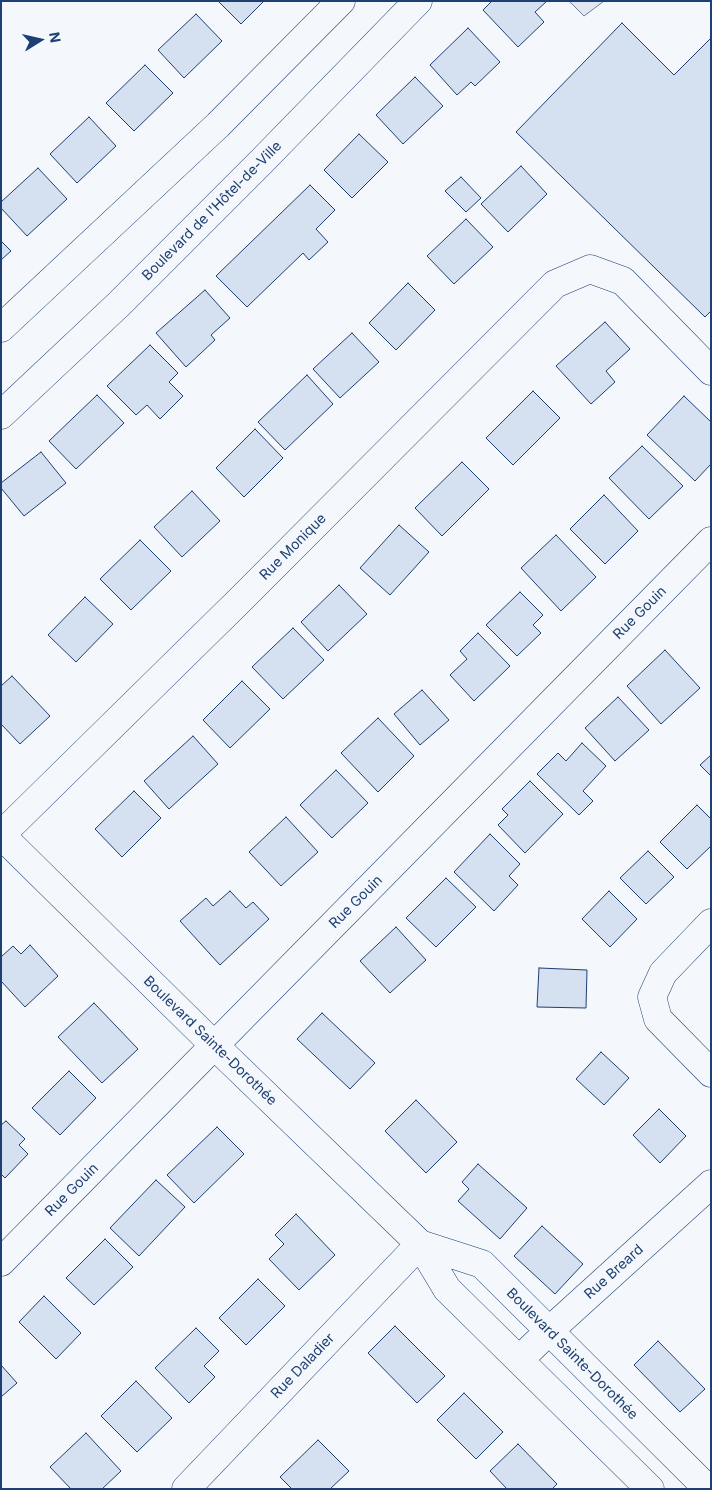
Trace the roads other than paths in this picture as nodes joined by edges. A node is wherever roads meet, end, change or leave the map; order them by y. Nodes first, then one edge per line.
1 (341, 1) edge
2 (418, 1) edge
3 (1, 328) edge
4 (711, 371) edge
5 (1, 415) edge
6 (711, 541) edge
7 (1, 835) edge
8 (711, 923) edge
9 (215, 1046) junction
10 (711, 1073) edge
11 (711, 1184) edge
12 (420, 1244) junction
13 (1, 1262) edge
14 (549, 1331) junction
15 (520, 1360) junction
16 (189, 1488) edge
17 (650, 1489) edge
18 (708, 1489) edge

1 - 3 street
2 - 5 street, Boulevard de l'Hôtel-de-Ville
4 - 7 street, Rue Monique
6 - 9 street, Rue Gouin
7 - 9 street, Boulevard Sainte-Dorothée
8 - 10 street
9 - 12 street, Boulevard Sainte-Dorothée
9 - 13 street, Rue Gouin
11 - 14 street, Rue Breard
12 - 14 street, Boulevard Sainte-Dorothée
12 - 15 street, Boulevard Sainte-Dorothée
12 - 16 street, Rue Daladier
14 - 15 street, Rue Breard
14 - 18 street, Boulevard Sainte-Dorothée
15 - 17 street, Boulevard Sainte-Dorothée

